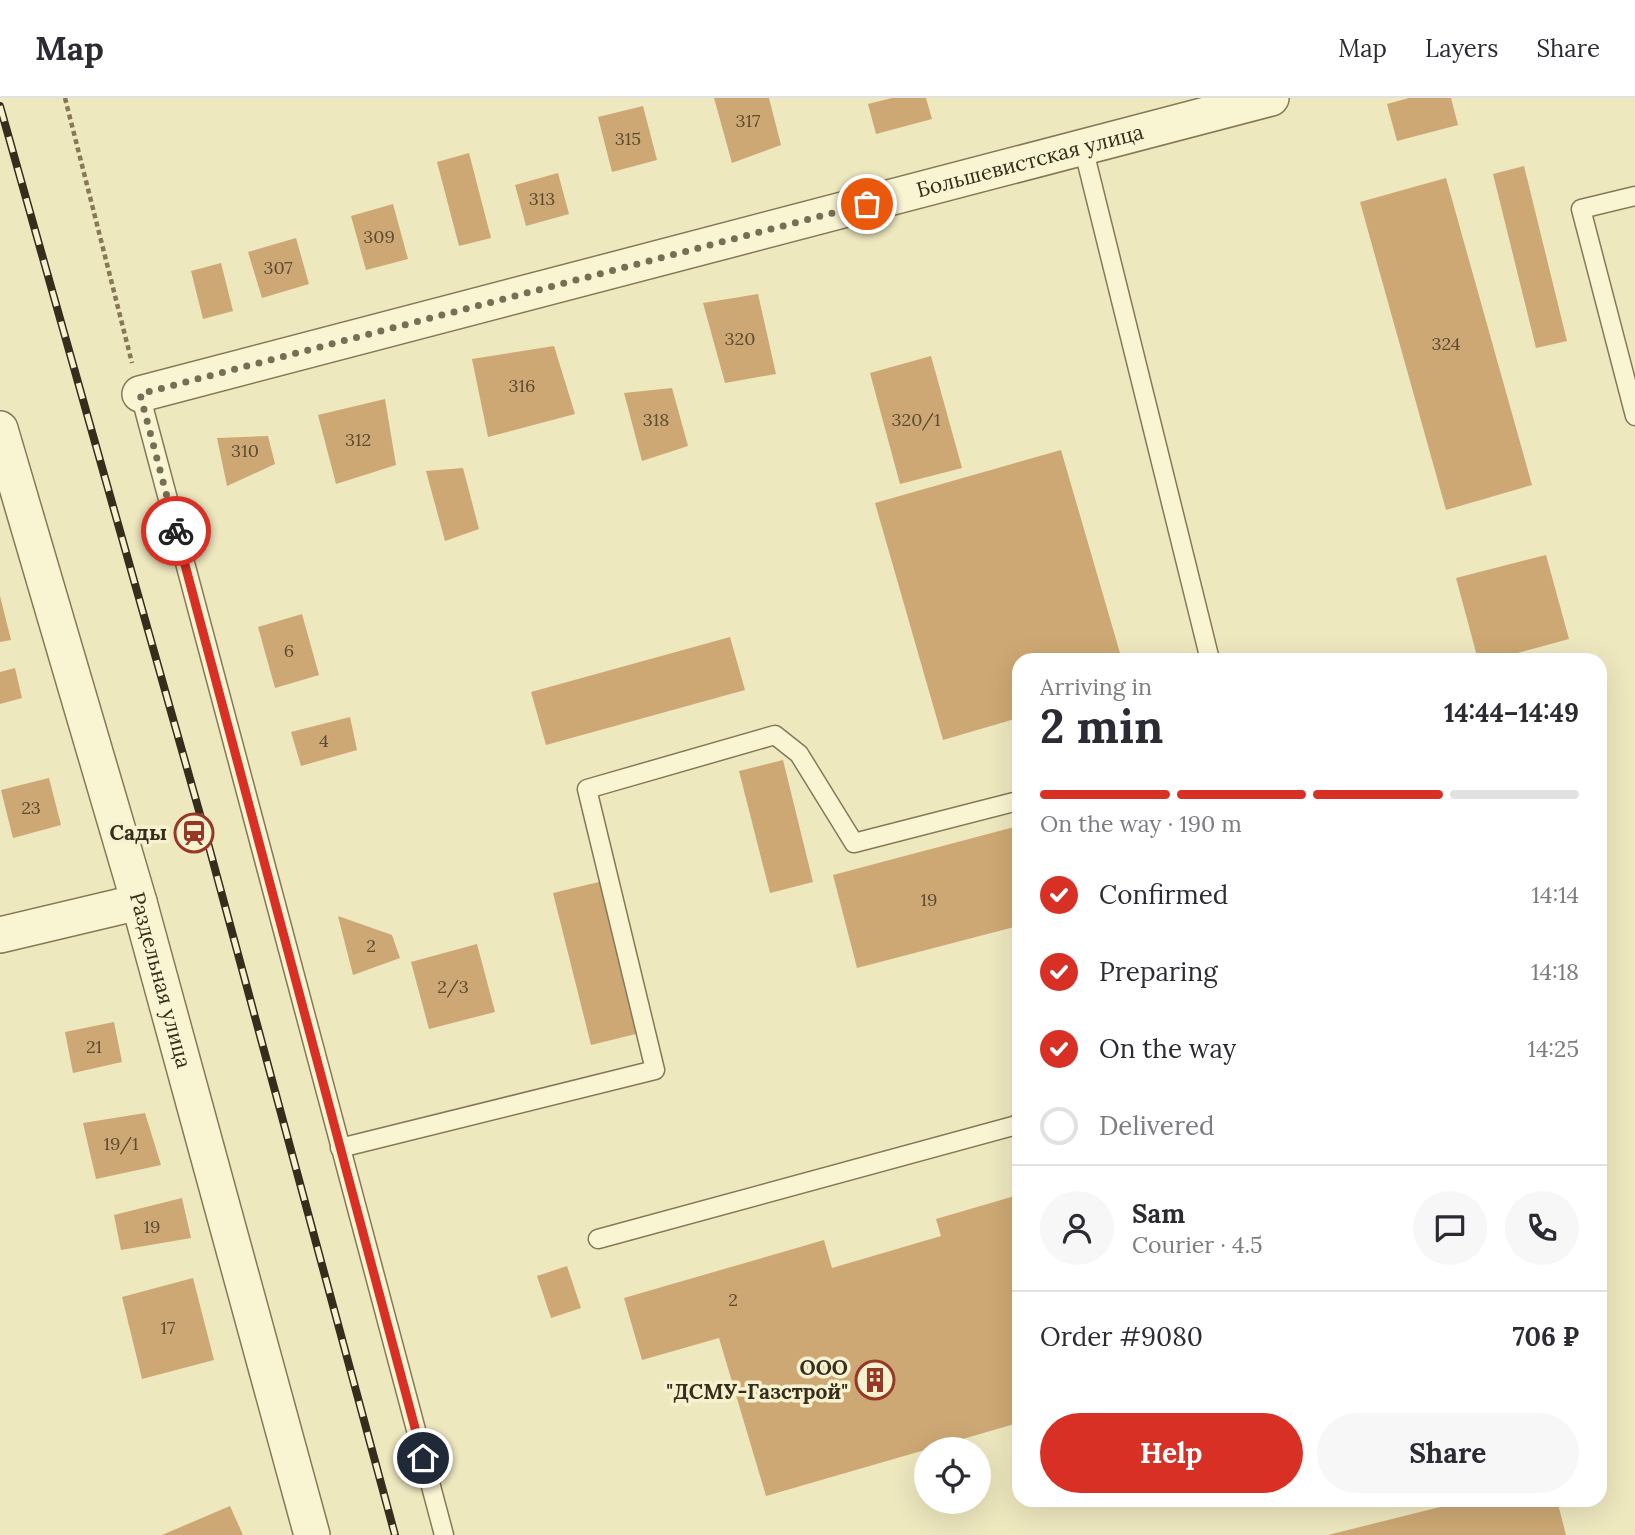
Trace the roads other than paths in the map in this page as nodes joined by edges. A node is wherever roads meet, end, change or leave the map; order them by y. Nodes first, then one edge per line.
1 (1271, 98) edge
2 (1083, 147) junction
3 (1635, 196) edge
4 (140, 394) joint
5 (1635, 416) edge
6 (0, 432) edge
7 (1208, 653) edge
8 (1012, 803) edge
9 (139, 902) junction
10 (0, 935) edge
11 (1012, 1126) edge
12 (340, 1148) junction
13 (598, 1239) dead end
14 (312, 1535) edge
15 (444, 1535) edge

1 - 2 street, Большевистская улица
2 - 4 street, Большевистская улица
2 - 7 lane
3 - 5 lane
4 - 12 lane
6 - 9 street, Раздельная улица
8 - 12 lane
9 - 10 street
9 - 14 street, Раздельная улица
11 - 13 lane
12 - 15 lane

